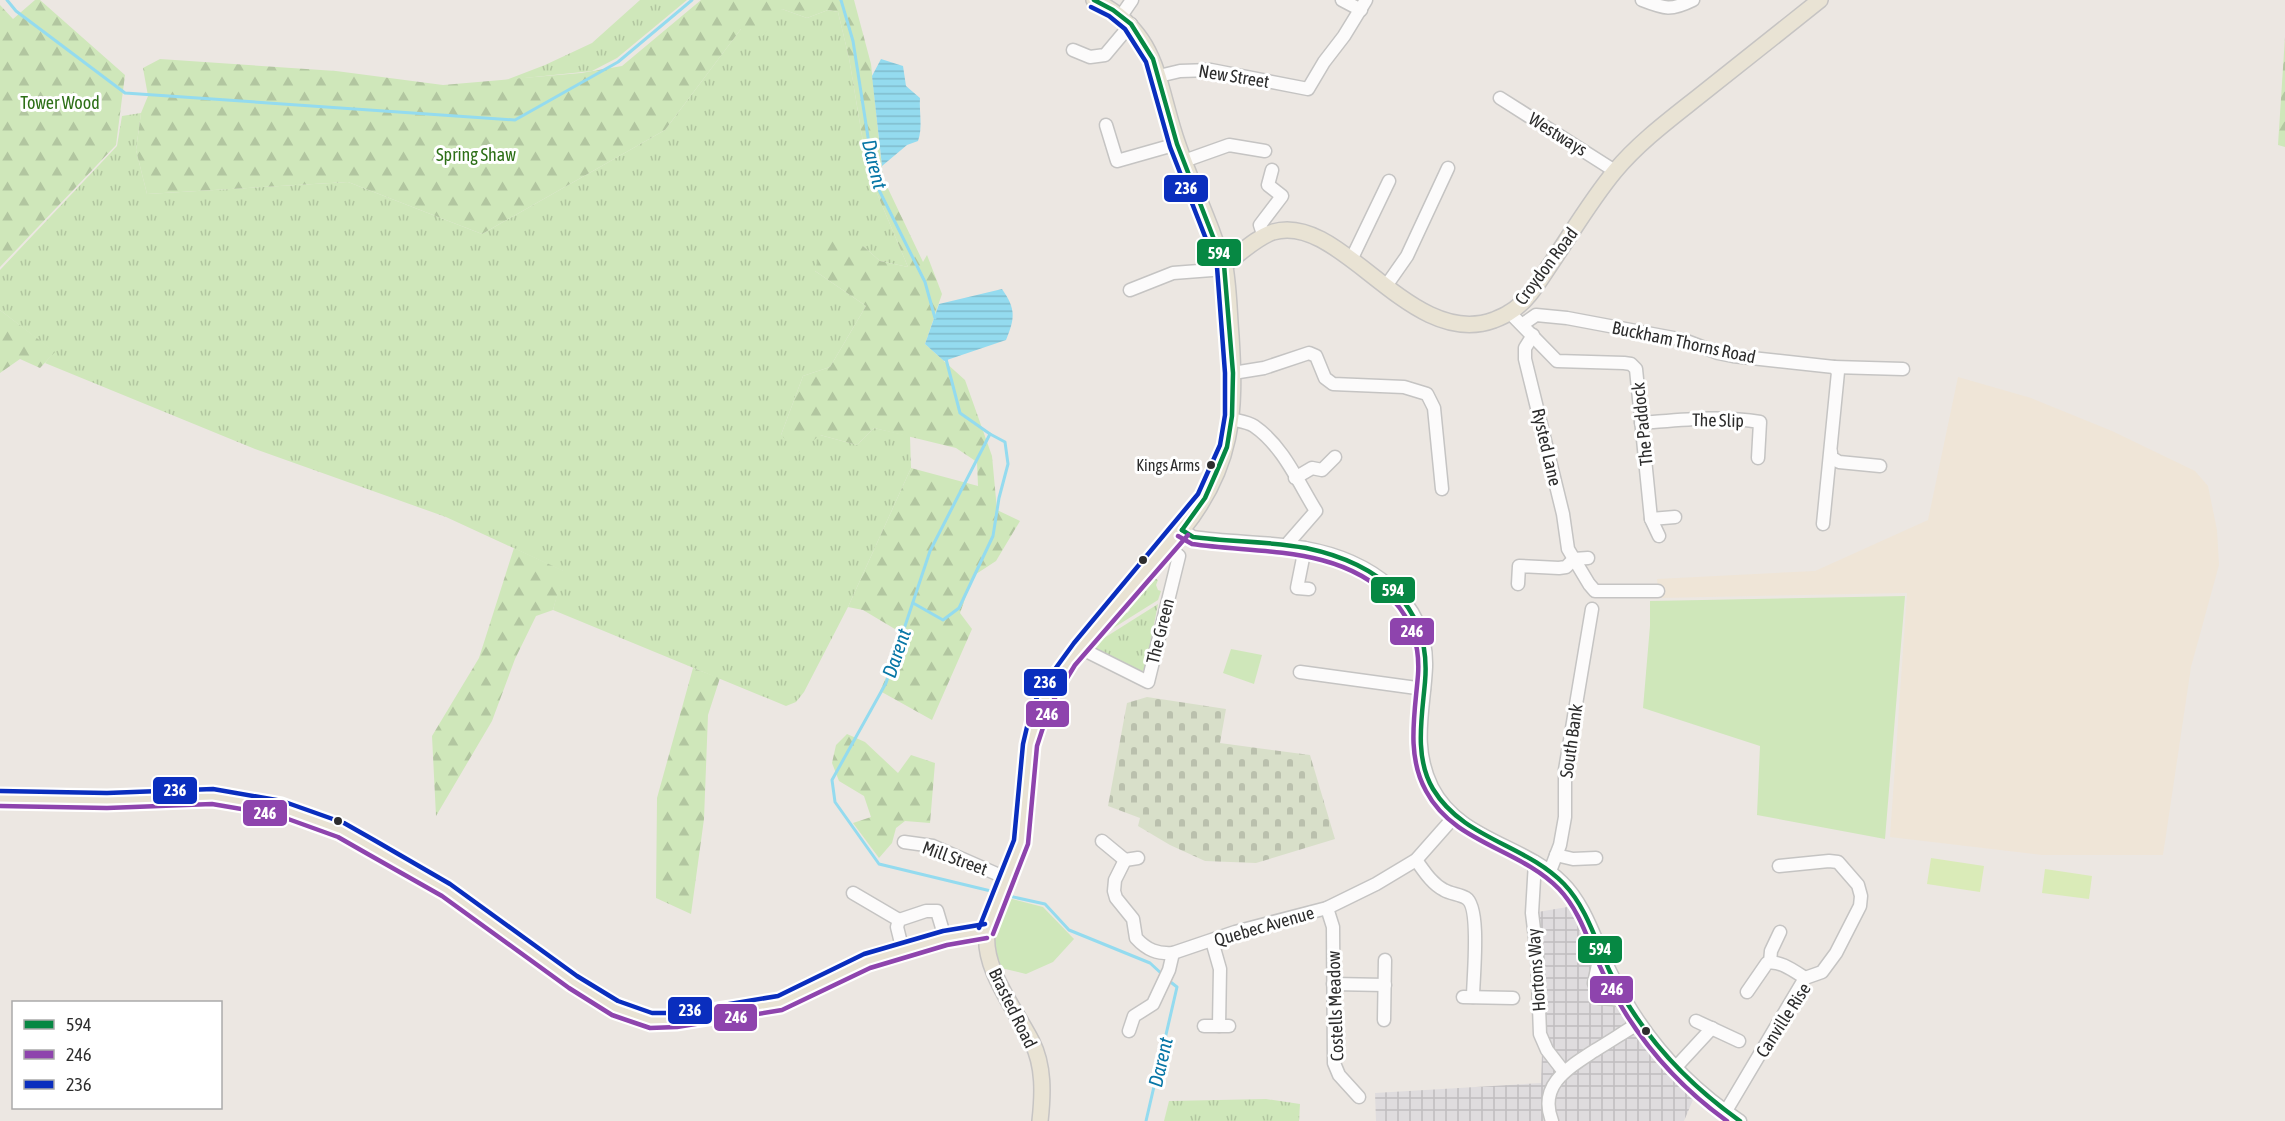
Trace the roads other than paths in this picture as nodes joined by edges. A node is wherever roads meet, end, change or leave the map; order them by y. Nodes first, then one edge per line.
1 (1094, 0) edge
2 (1132, 0) edge
3 (1342, 0) edge
4 (1642, 0) edge
5 (1693, 0) edge
6 (1820, 0) edge
7 (1364, 5) edge
8 (1126, 20) junction
9 (1073, 50) dead end
10 (1159, 76) junction
11 (1500, 98) dead end
12 (1106, 125) dead end
13 (1178, 144) junction
14 (1264, 151) dead end
15 (1184, 161) junction
16 (1272, 170) dead end
17 (1615, 171) junction
18 (1389, 181) dead end
19 (1456, 184) dead end
20 (1264, 237) junction
21 (1351, 260) junction
22 (1225, 267) junction
23 (1386, 286) junction
24 (1131, 290) dead end
25 (1510, 313) junction
26 (1523, 324) junction
27 (1533, 335) junction
28 (1834, 367) junction
29 (1903, 369) dead end
30 (1233, 373) junction
31 (1231, 419) junction
32 (1641, 423) junction
33 (1831, 452) junction
34 (1335, 457) dead end
35 (1758, 458) dead end
36 (1880, 466) dead end
37 (1295, 478) junction
38 (1442, 489) dead end
39 (1675, 517) dead end
40 (1651, 519) junction
41 (1823, 524) dead end
42 (1182, 530) junction
43 (1659, 536) dead end
44 (1168, 546) junction
45 (1289, 546) junction
46 (1305, 548) junction
47 (1588, 558) dead end
48 (1574, 559) junction
49 (1518, 584) dead end
50 (1303, 588) dead end
51 (1658, 591) dead end
52 (1592, 609) dead end
53 (1080, 648) junction
54 (1300, 672) dead end
55 (1424, 689) junction
56 (0, 798) edge
57 (1454, 817) junction
58 (1102, 841) dead end
59 (904, 842) dead end
60 (1556, 855) junction
61 (1138, 858) dead end
62 (1596, 858) dead end
63 (1125, 860) junction
64 (1416, 860) junction
65 (1534, 862) junction
66 (1779, 866) dead end
67 (1550, 871) junction
68 (1006, 878) junction
69 (853, 893) dead end
70 (1327, 908) junction
71 (899, 920) junction
72 (987, 931) junction
73 (1780, 932) dead end
74 (945, 938) junction
75 (1212, 941) junction
76 (903, 951) junction
77 (1601, 951) junction
78 (1173, 953) junction
79 (1385, 960) dead end
80 (1770, 962) junction
81 (1805, 978) junction
82 (1333, 984) junction
83 (1385, 985) junction
84 (1747, 992) dead end
85 (1513, 998) dead end
86 (1625, 1000) junction
87 (1384, 1020) dead end
88 (1696, 1021) dead end
89 (1639, 1023) junction
90 (1204, 1026) dead end
91 (1712, 1028) junction
92 (1129, 1031) dead end
93 (1739, 1041) dead end
94 (1676, 1067) junction
95 (1564, 1072) junction
96 (1359, 1097) dead end
97 (1726, 1112) junction
98 (1547, 1118) edge
99 (1040, 1121) edge
100 (1740, 1121) edge

1 - 8 main road
2 - 8 street
3 - 7 street
4 - 5 street
6 - 17 main road, Croydon Road
7 - 10 street, New Street
8 - 9 street
8 - 10 main road
10 - 13 main road
11 - 17 street, Westways
12 - 13 street
13 - 15 main road
14 - 15 street
15 - 22 main road
16 - 20 street
17 - 25 main road, Croydon Road
18 - 21 street
19 - 23 street
20 - 21 main road, Croydon Road
20 - 22 main road, Croydon Road
21 - 23 main road, Croydon Road
22 - 24 street
22 - 30 main road
23 - 25 main road, Croydon Road
25 - 26 street, The Paddock
26 - 27 street, The Paddock
26 - 28 street, Buckham Thorns Road
27 - 32 street, The Paddock
27 - 48 street, Rysted Lane
28 - 29 street, Buckham Thorns Road
28 - 33 street
30 - 31 main road
30 - 38 street
31 - 37 street
31 - 42 main road
32 - 35 street, The Slip
32 - 40 street, The Paddock
33 - 36 street
33 - 41 street
34 - 37 street
37 - 45 street
39 - 40 street
40 - 43 street, The Paddock
42 - 44 main road
42 - 45 street
44 - 53 main road
44 - 53 street, The Green
45 - 46 street
46 - 50 street
46 - 55 street
47 - 48 street
48 - 49 street
48 - 51 street, Rysted Lane
52 - 60 street, South Bank
53 - 68 main road
54 - 55 street
55 - 57 street
56 - 76 main road
57 - 64 street, Quebec Avenue
57 - 65 street
58 - 63 street
59 - 68 street, Mill Street
60 - 62 street
60 - 67 street, South Bank
61 - 63 street
63 - 78 street
64 - 70 street, Quebec Avenue
64 - 85 street
65 - 67 street
65 - 95 street, Hortons Way
66 - 81 street, Canville Rise
67 - 77 street
68 - 72 main road
69 - 71 street
70 - 75 street, Quebec Avenue
70 - 82 street, Costells Meadow
71 - 74 street
71 - 76 street
72 - 74 main road
72 - 99 main road, Brasted Road
73 - 80 street
74 - 76 main road
75 - 78 street, Quebec Avenue
75 - 90 street
77 - 86 street
77 - 86 street
78 - 92 street
79 - 83 street
80 - 81 street
80 - 84 street
81 - 97 street, Canville Rise
82 - 83 street
82 - 96 street, Costells Meadow
83 - 87 street
86 - 89 street
88 - 91 street
89 - 94 street
89 - 95 street
91 - 93 street
91 - 94 street
94 - 97 street
95 - 98 street
97 - 100 street

